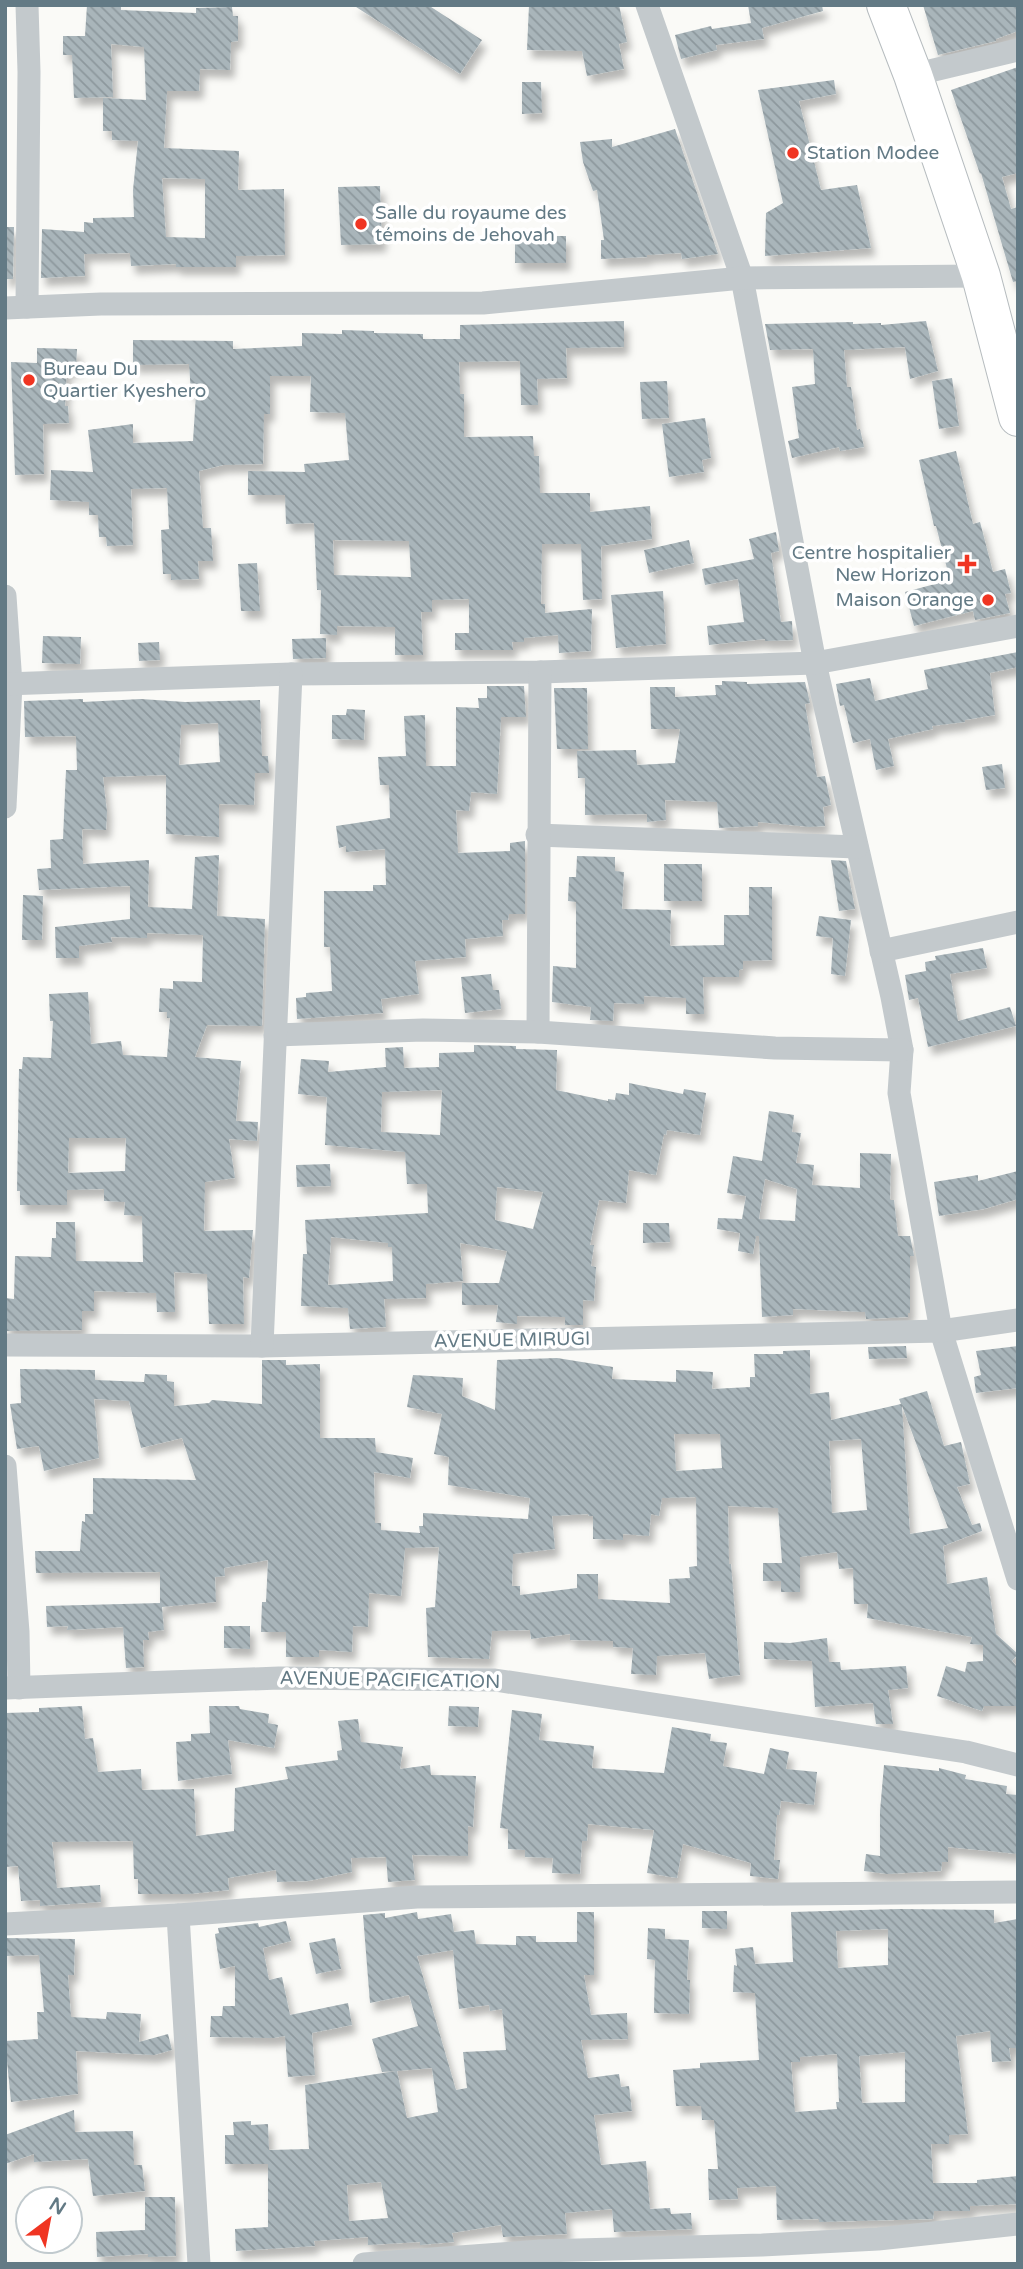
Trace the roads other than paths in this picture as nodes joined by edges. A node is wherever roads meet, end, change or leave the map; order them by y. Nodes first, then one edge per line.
1 (27, 5) edge
2 (646, 5) edge
3 (886, 5) edge
4 (1018, 50) edge
5 (913, 75) junction
6 (981, 276) junction
7 (742, 278) junction
8 (16, 308) edge
9 (1018, 417) edge
10 (5, 596) edge
11 (1018, 626) edge
12 (815, 663) junction
13 (540, 672) junction
14 (291, 674) junction
15 (8, 684) edge
16 (5, 807) edge
17 (537, 835) junction
18 (857, 847) junction
19 (1018, 922) edge
20 (881, 951) junction
21 (538, 1032) junction
22 (275, 1035) junction
23 (902, 1050) junction
24 (1018, 1320) edge
25 (942, 1331) junction
26 (5, 1345) edge
27 (262, 1346) junction
28 (5, 1466) edge
29 (1018, 1579) edge
30 (12, 1688) edge
31 (1018, 1765) edge
32 (1018, 1892) edge
33 (178, 1915) junction
34 (5, 1924) edge
35 (1018, 2224) edge
36 (765, 2254) edge
37 (424, 2262) edge
38 (199, 2264) edge
39 (364, 2264) edge

1 - 8 street
2 - 7 street
3 - 5 highway
4 - 5 street
5 - 6 highway
6 - 7 street
6 - 9 highway
7 - 8 street
7 - 12 street
10 - 15 street
11 - 12 street
12 - 13 street
12 - 18 street
13 - 14 street
13 - 17 street
14 - 15 street
14 - 22 street
15 - 16 street
17 - 18 street
17 - 21 street
18 - 20 street
19 - 20 street
20 - 23 street
21 - 22 street
21 - 23 street
22 - 27 street
23 - 25 street
24 - 25 street, AVENUE MIRUGI
25 - 27 street, AVENUE MIRUGI
25 - 29 street
26 - 27 street, AVENUE MIRUGI
28 - 30 street
30 - 31 street, AVENUE PACIFICATION
32 - 33 street
33 - 34 street
33 - 38 street
35 - 36 street
36 - 37 street
37 - 39 street

